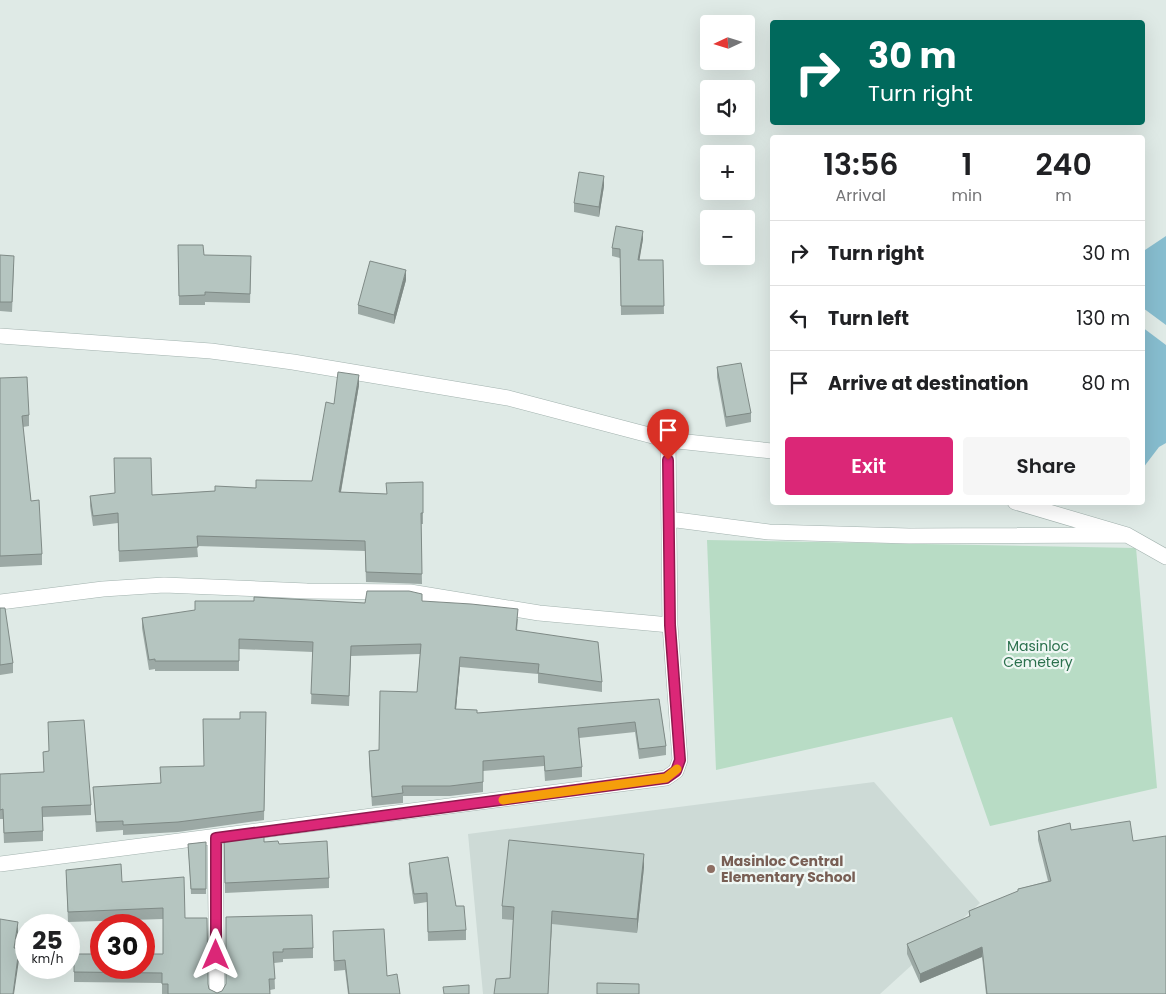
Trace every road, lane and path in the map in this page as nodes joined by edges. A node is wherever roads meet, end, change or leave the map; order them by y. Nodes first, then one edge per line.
1 (0, 336) edge
2 (668, 440) junction
3 (770, 451) edge
4 (1025, 505) edge
5 (669, 519) junction
6 (1127, 535) junction
7 (1166, 557) edge
8 (0, 602) edge
9 (670, 625) junction
10 (216, 838) junction
11 (0, 864) edge
12 (217, 994) edge

1 - 2 street
2 - 3 street
2 - 5 street
4 - 6 street
5 - 6 street
5 - 9 street
6 - 7 street
8 - 9 street
9 - 10 street
10 - 11 street
10 - 12 street

